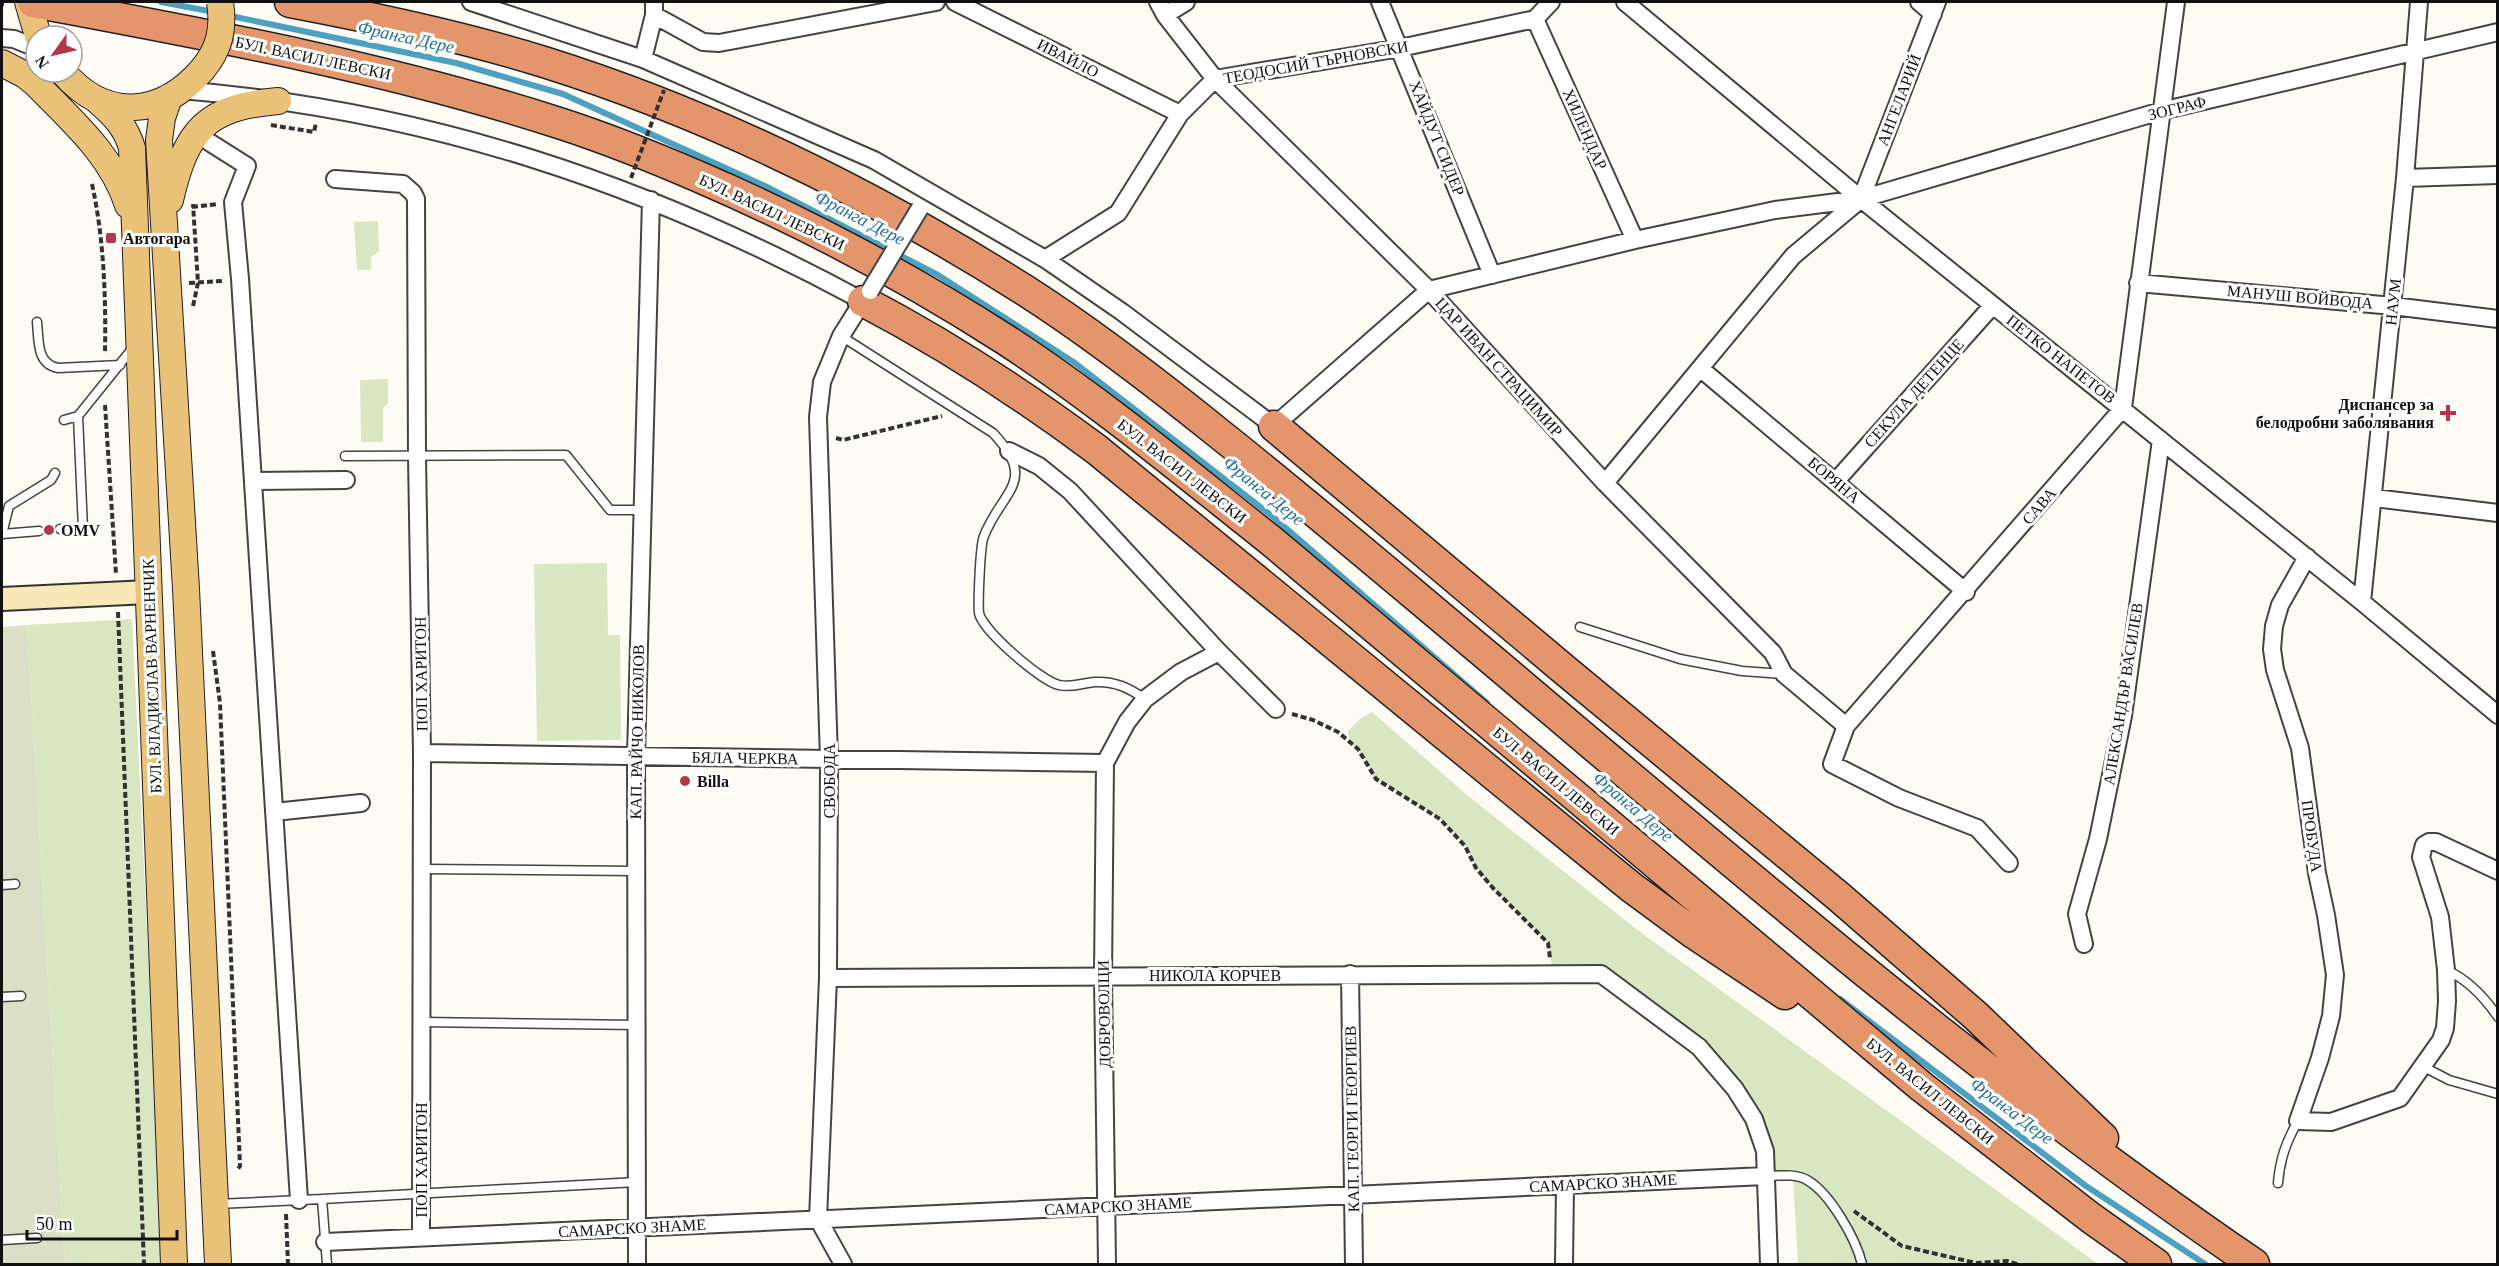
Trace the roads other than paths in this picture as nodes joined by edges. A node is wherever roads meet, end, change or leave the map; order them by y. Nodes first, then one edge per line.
1 (28, 2) edge
2 (33, 2) edge
3 (220, 2) edge
4 (290, 2) edge
5 (471, 2) edge
6 (936, 2) edge
7 (955, 2) edge
8 (1186, 2) edge
9 (1380, 2) edge
10 (1551, 2) edge
11 (1625, 2) edge
12 (1919, 2) edge
13 (2176, 2) edge
14 (2419, 2) edge
15 (654, 8) edge
16 (1161, 8) edge
17 (1935, 8) edge
18 (1535, 19) junction
19 (33, 24) edge
20 (2498, 32) edge
21 (2, 38) edge
22 (24, 39) edge
23 (1400, 48) junction
24 (2415, 50) junction
25 (643, 59) junction
26 (2, 63) edge
27 (1215, 80) junction
28 (75, 84) edge
29 (175, 94) junction
30 (98, 101) junction
31 (278, 101) junction
32 (2161, 111) junction
33 (1180, 114) junction
34 (209, 142) dead end
35 (2498, 175) edge
36 (2405, 178) junction
37 (334, 179) dead end
38 (930, 191) junction
39 (1861, 199) junction
40 (651, 200) junction
41 (164, 226) junction
42 (136, 230) junction
43 (1635, 240) junction
44 (1045, 259) junction
45 (1492, 275) junction
46 (2138, 284) junction
47 (1429, 290) junction
48 (867, 296) junction
49 (1993, 305) junction
50 (2393, 306) junction
51 (2498, 319) edge
52 (37, 322) dead end
53 (841, 336) junction
54 (140, 339) junction
55 (120, 364) junction
56 (1701, 369) junction
57 (2122, 408) junction
58 (78, 416) junction
59 (64, 420) dead end
60 (1274, 426) junction
61 (2161, 440) junction
62 (1009, 451) junction
63 (345, 456) dead end
64 (417, 457) junction
65 (55, 473) dead end
66 (346, 480) dead end
67 (253, 481) junction
68 (1836, 481) junction
69 (1605, 483) junction
70 (2374, 498) junction
71 (642, 510) junction
72 (2498, 513) edge
73 (60, 529) dead end
74 (39, 531) dead end
75 (2, 534) edge
76 (2307, 557) junction
77 (149, 592) junction
78 (1966, 592) junction
79 (2, 599) edge
80 (2362, 602) junction
81 (1580, 627) dead end
82 (1219, 652) junction
83 (1784, 674) junction
84 (1145, 699) junction
85 (1276, 709) road end
86 (2498, 715) edge
87 (1846, 726) junction
88 (422, 753) junction
89 (636, 756) junction
90 (829, 759) junction
91 (1105, 763) junction
92 (361, 803) dead end
93 (274, 812) junction
94 (2009, 862) dead end
95 (422, 868) junction
96 (636, 871) junction
97 (2498, 871) edge
98 (15, 884) dead end
99 (2, 885) edge
100 (2084, 944) dead end
101 (2446, 970) junction
102 (1350, 974) junction
103 (1103, 976) junction
104 (828, 978) junction
105 (21, 996) dead end
106 (2, 997) edge
107 (2498, 1017) edge
108 (422, 1022) junction
109 (636, 1025) junction
110 (2422, 1066) junction
111 (1922, 1087) junction
112 (2498, 1094) edge
113 (2298, 1121) junction
114 (1765, 1176) junction
115 (637, 1182) junction
116 (2278, 1183) dead end
117 (1565, 1185) junction
118 (420, 1194) junction
119 (1353, 1195) junction
120 (322, 1199) junction
121 (292, 1200) junction
122 (215, 1204) junction
123 (1107, 1206) junction
124 (2185, 1217) junction
125 (818, 1219) junction
126 (637, 1227) junction
127 (421, 1237) junction
128 (37, 1238) dead end
129 (2, 1240) edge
130 (325, 1242) junction
131 (174, 1264) edge
132 (218, 1264) edge
133 (327, 1264) edge
134 (637, 1264) edge
135 (843, 1264) edge
136 (1107, 1264) edge
137 (1354, 1264) edge
138 (1564, 1264) edge
139 (1770, 1264) edge
140 (1862, 1264) edge
141 (2156, 1264) edge
142 (2254, 1264) edge

1 - 19 main road
2 - 111 highway, БУЛ. ВАСИЛ ЛЕВСКИ
3 - 29 main road, bridge
4 - 124 highway
5 - 25 street
6 - 15 street
7 - 33 street, ИВАЙЛО
8 - 16 street
9 - 23 street, ХАЙДУТ СИДЕР
10 - 18 street
11 - 39 street, ПЕТКО НАПЕТОВ
12 - 17 street
13 - 32 street
14 - 24 street, НАУМ
15 - 25 street
16 - 27 street, ЦАР ИВАН СТРАЦИМИР
17 - 39 street, АНГЕЛАРИЙ
18 - 23 street, ТЕОДОСИЙ ТЪРНОВСКИ
18 - 43 street, ХИЛЕНДАР
20 - 24 street, ЗОГРАФ
21 - 22 street
23 - 27 street, ТЕОДОСИЙ ТЪРНОВСКИ
23 - 45 street, ХАЙДУТ СИДЕР
24 - 32 street, ЗОГРАФ
24 - 36 street, НАУМ
25 - 38 street
26 - 42 main road
27 - 33 street, ТЕОДОСИЙ ТЪРНОВСКИ
27 - 47 street, ЦАР ИВАН СТРАЦИМИР
28 - 30 main road, БУЛ. ВЛАДИСЛАВ ВАРНЕНЧИК
29 - 30 main road
29 - 31 street
29 - 41 main road
30 - 42 main road, БУЛ. ВЛАДИСЛАВ ВАРНЕНЧИК
31 - 40 street
31 - 41 main road
32 - 39 street, ЗОГРАФ
32 - 46 street
33 - 44 street, ТЕОДОСИЙ ТЪРНОВСКИ
34 - 67 street
35 - 36 street
36 - 50 street, НАУМ
37 - 64 street, ПОП ХАРИТОН
38 - 44 street
38 - 48 street, СВОБОДА, bridge
39 - 43 street
39 - 49 street, ПЕТКО НАПЕТОВ
39 - 56 street
40 - 48 street
40 - 71 street, КАП. РАЙЧО НИКОЛОВ
41 - 122 main road
42 - 54 main road, БУЛ. ВЛАДИСЛАВ ВАРНЕНЧИК
43 - 45 street
44 - 60 street
45 - 47 street
46 - 50 street, MАНУШ ВОЙВОДА
46 - 57 street
47 - 60 street
47 - 69 street, ЦАР ИВАН СТРАЦИМИР
48 - 53 street, СВОБОДА
48 - 111 highway
49 - 57 street, ПЕТКО НАПЕТОВ
49 - 68 street, СЕКУЛА ДЕТЕНЦЕ
50 - 51 street, MАНУШ ВОЙВОДА
50 - 70 street, НАУМ
52 - 55 lane
53 - 62 lane
53 - 90 street, СВОБОДА
54 - 55 lane
54 - 77 main road, БУЛ. ВЛАДИСЛАВ ВАРНЕНЧИК
55 - 58 lane
56 - 68 street, БОРЯНА
56 - 69 street
57 - 61 street, ПЕТКО НАПЕТОВ
57 - 78 street, САВА
58 - 59 lane
58 - 73 lane
60 - 124 highway
61 - 76 street, ПЕТКО НАПЕТОВ
61 - 100 street, АЛЕКСАНДЪР ВАСИЛЕВ
62 - 82 street
62 - 84 lane
63 - 64 lane
64 - 71 lane
64 - 88 street, ПОП ХАРИТОН
65 - 75 lane
66 - 67 street
67 - 93 street
68 - 78 street, БОРЯНА
69 - 83 street, ЦАР ИВАН СТРАЦИМИР
70 - 72 street
70 - 80 street, НАУМ
71 - 89 street, КАП. РАЙЧО НИКОЛОВ
74 - 75 lane
76 - 80 street, ПЕТКО НАПЕТОВ
76 - 113 street, ПРOБУДA
77 - 79 street
77 - 131 main road, БУЛ. ВЛАДИСЛАВ ВАРНЕНЧИК
78 - 87 street, САВА
80 - 86 street, ПЕТКО НАПЕТОВ
81 - 83 lane
82 - 84 street
82 - 85 street
83 - 87 street, ЦАР ИВАН СТРАЦИМИР
84 - 91 street
87 - 94 street, САВА
88 - 89 street, БЯЛА ЧЕРКВА
88 - 95 street, ПОП ХАРИТОН
89 - 90 street, БЯЛА ЧЕРКВА
89 - 96 street, КАП. РАЙЧО НИКОЛОВ
90 - 91 street, БЯЛА ЧЕРКВА
90 - 104 street, СВОБОДА
91 - 103 street, ДОБРОВОЛЦИ
92 - 93 street
93 - 121 street
95 - 96 lane
95 - 108 street, ПОП ХАРИТОН
96 - 109 street, КАП. РАЙЧО НИКОЛОВ
97 - 101 street
98 - 99 lane
101 - 107 lane
101 - 110 street
102 - 103 street, НИКОЛА КОРЧЕВ
102 - 114 street, НИКОЛА КОРЧЕВ
102 - 119 street, КАП. ГЕОРГИ ГЕОРГИЕВ
103 - 104 street, НИКОЛА КОРЧЕВ
103 - 123 street, ДОБРОВОЛЦИ
104 - 125 street, СВОБОДА
105 - 106 lane
108 - 109 lane
108 - 118 street, ПОП ХАРИТОН
109 - 115 street, КАП. РАЙЧО НИКОЛОВ
110 - 112 lane
110 - 113 street
111 - 141 highway, БУЛ. ВАСИЛ ЛЕВСКИ
113 - 116 lane
114 - 117 street, САМАРСКО ЗНАМЕ
114 - 139 street
114 - 140 lane, САМАРСКО ЗНАМЕ
115 - 118 lane
115 - 126 street, КАП. РАЙЧО НИКОЛОВ
117 - 119 street, САМАРСКО ЗНАМЕ
117 - 138 street
118 - 120 lane
118 - 127 street, ПОП ХАРИТОН
119 - 123 street, САМАРСКО ЗНАМЕ
119 - 137 street, КАП. ГЕОРГИ ГЕОРГИЕВ
120 - 121 lane
120 - 130 lane
121 - 122 lane
122 - 132 main road
123 - 125 street, САМАРСКО ЗНАМЕ
123 - 136 street, ДОБРОВОЛЦИ
124 - 142 highway
125 - 126 street, САМАРСКО ЗНАМЕ
125 - 135 street
126 - 127 street, САМАРСКО ЗНАМЕ
126 - 134 street, КАП. РАЙЧО НИКОЛОВ
127 - 130 street, САМАРСКО ЗНАМЕ
128 - 129 lane
130 - 133 lane

